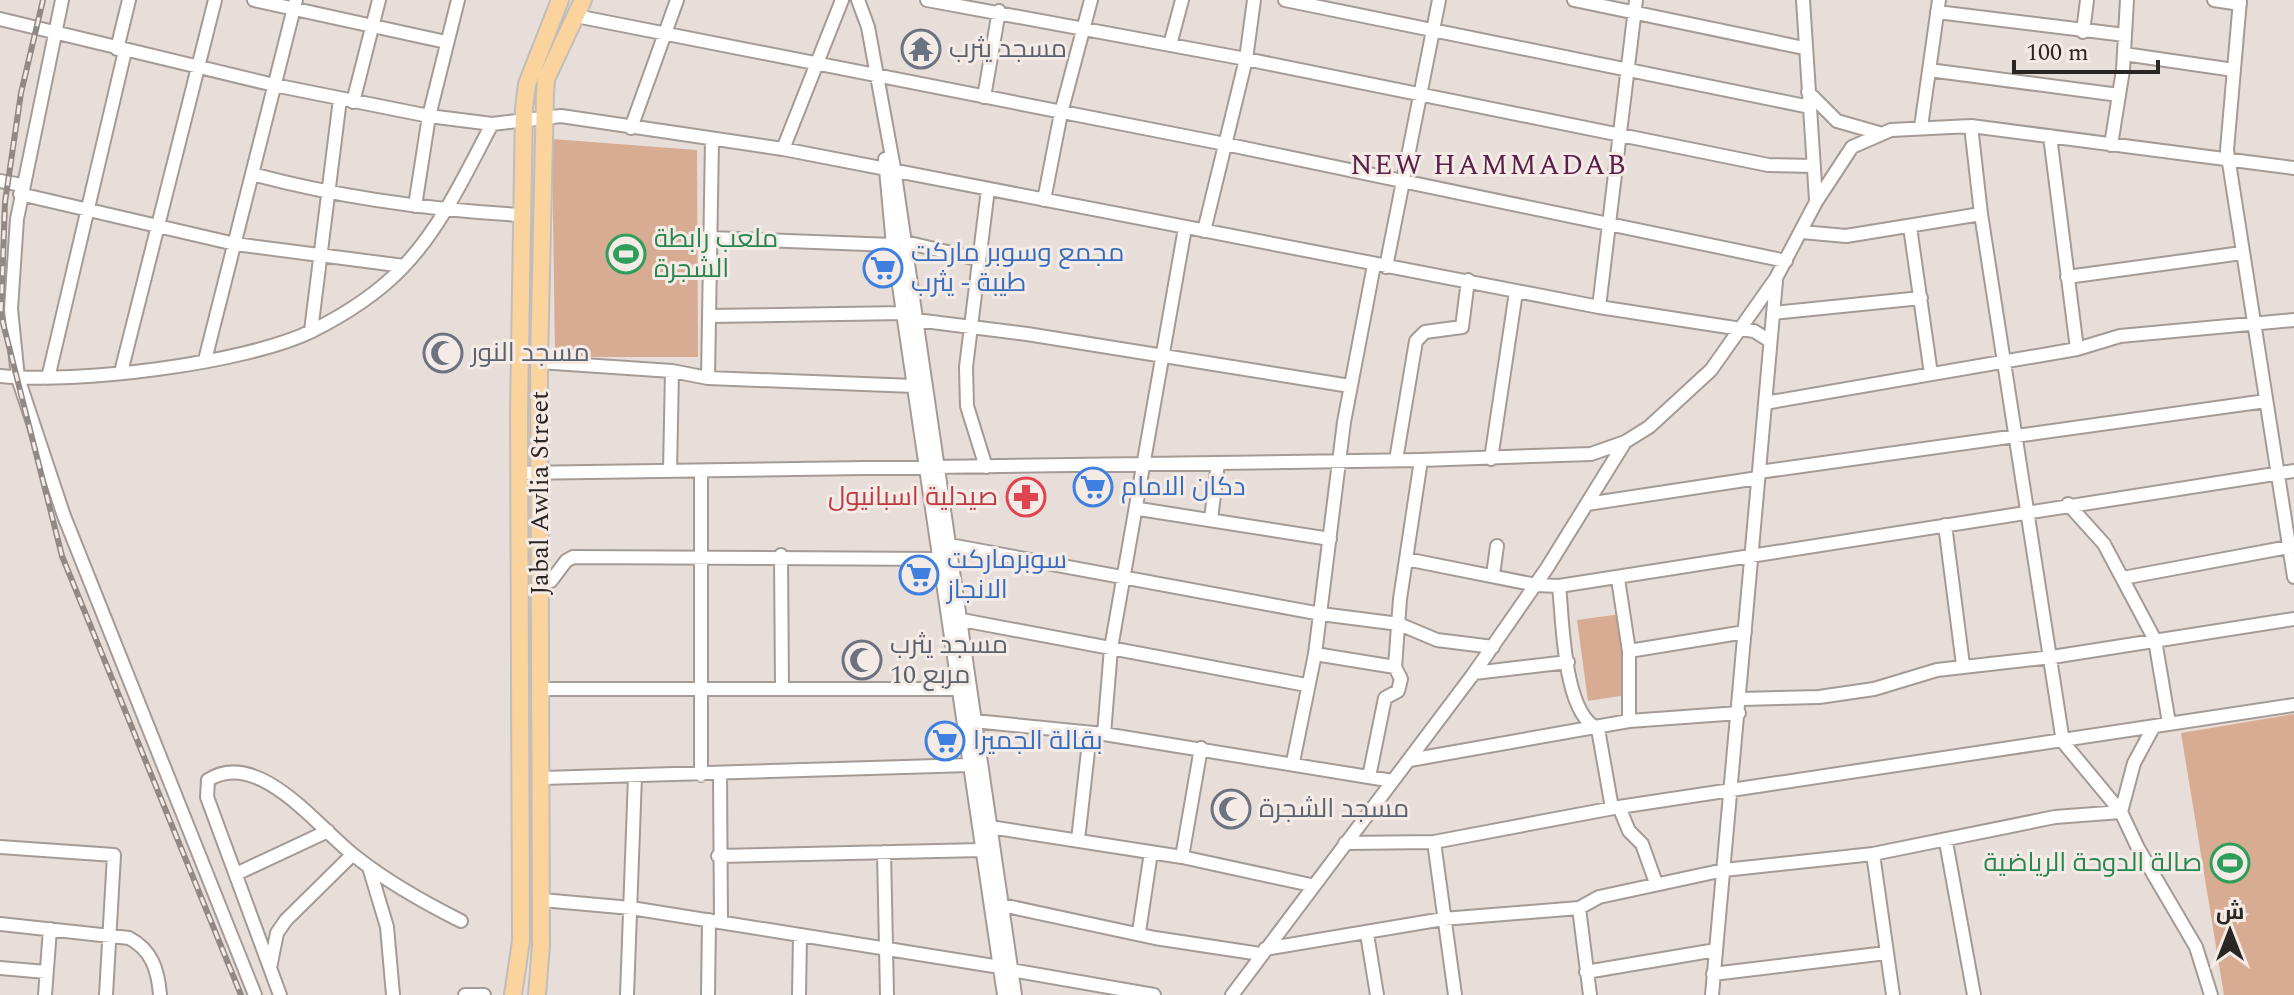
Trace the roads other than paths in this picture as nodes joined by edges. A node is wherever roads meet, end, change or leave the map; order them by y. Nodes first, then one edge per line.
1 (62, 0) edge
2 (129, 0) edge
3 (215, 0) edge
4 (254, 0) edge
5 (379, 0) edge
6 (458, 0) edge
7 (560, 0) edge
8 (583, 0) edge
9 (677, 0) edge
10 (842, 0) edge
11 (858, 0) edge
12 (931, 0) edge
13 (1091, 0) edge
14 (1182, 0) edge
15 (1254, 0) edge
16 (1285, 0) edge
17 (1439, 0) edge
18 (1574, 0) edge
19 (1803, 0) edge
20 (2087, 0) edge
21 (2127, 0) edge
22 (2214, 0) edge
23 (2240, 2) edge
24 (294, 5) edge
25 (1635, 6) edge
26 (1938, 6) edge
27 (999, 11) junction
28 (576, 16) junction
29 (0, 19) edge
30 (372, 27) junction
31 (1084, 29) junction
32 (1433, 30) junction
33 (663, 32) junction
34 (2083, 32) junction
35 (55, 33) junction
36 (2125, 35) junction
37 (446, 42) junction
38 (1170, 45) junction
39 (1804, 48) junction
40 (121, 50) junction
41 (2124, 54) junction
42 (1246, 59) junction
43 (816, 64) junction
44 (198, 67) junction
45 (1929, 70) junction
46 (2234, 70) junction
47 (1627, 71) junction
48 (876, 75) junction
49 (274, 85) junction
50 (1808, 92) junction
51 (2119, 95) junction
52 (984, 97) junction
53 (1420, 97) junction
54 (347, 100) junction
55 (1810, 107) junction
56 (1061, 113) junction
57 (429, 116) junction
58 (544, 117) junction
59 (523, 122) junction
60 (492, 124) junction
61 (1971, 126) junction
62 (1921, 127) junction
63 (631, 128) junction
64 (1880, 133) junction
65 (1619, 136) junction
66 (2050, 136) junction
67 (712, 140) junction
68 (1225, 144) junction
69 (2111, 145) junction
70 (783, 149) junction
71 (2228, 160) junction
72 (1814, 166) junction
73 (890, 168) junction
74 (2294, 168) edge
75 (252, 174) junction
76 (0, 181) edge
77 (1403, 181) junction
78 (21, 189) junction
79 (988, 189) junction
80 (328, 194) junction
81 (1044, 200) junction
82 (1816, 202) junction
83 (415, 206) junction
84 (445, 210) junction
85 (87, 211) junction
86 (1981, 214) junction
87 (522, 215) junction
88 (1609, 224) junction
89 (1910, 227) junction
90 (1185, 228) junction
91 (159, 229) junction
92 (1204, 231) junction
93 (1802, 232) junction
94 (710, 238) junction
95 (235, 244) junction
96 (899, 244) junction
97 (2242, 253) junction
98 (320, 257) junction
99 (977, 259) junction
100 (1786, 261) junction
101 (404, 266) junction
102 (1380, 266) junction
103 (2067, 277) junction
104 (1776, 278) junction
105 (1468, 280) junction
106 (1516, 292) junction
107 (1921, 298) junction
108 (1599, 307) junction
109 (903, 313) junction
110 (1773, 313) junction
111 (709, 316) junction
112 (916, 320) junction
113 (2294, 320) edge
114 (2254, 325) junction
115 (969, 327) junction
116 (311, 331) junction
117 (1741, 331) junction
118 (1770, 341) junction
119 (2077, 349) junction
120 (1161, 356) junction
121 (205, 360) junction
122 (539, 362) junction
123 (2006, 362) junction
124 (672, 371) junction
125 (121, 372) junction
126 (1931, 374) junction
127 (0, 376) edge
128 (18, 378) junction
129 (48, 378) junction
130 (708, 378) junction
131 (914, 386) junction
132 (1350, 386) junction
133 (2266, 401) junction
134 (1765, 403) junction
135 (2017, 434) junction
136 (1625, 442) junction
137 (1491, 459) junction
138 (1396, 460) junction
139 (1421, 460) junction
140 (1339, 461) junction
141 (1218, 463) junction
142 (1146, 464) junction
143 (986, 467) junction
144 (933, 469) junction
145 (670, 471) junction
146 (701, 471) junction
147 (2294, 471) edge
148 (519, 473) junction
149 (2278, 473) junction
150 (542, 474) junction
151 (1759, 475) junction
152 (1587, 504) junction
153 (2068, 504) junction
154 (1139, 509) junction
155 (2029, 512) junction
156 (1211, 519) junction
157 (1945, 525) junction
158 (1330, 539) junction
159 (950, 545) junction
160 (1497, 546) dead end
161 (2292, 546) edge
162 (1752, 554) junction
163 (781, 555) junction
164 (702, 556) junction
165 (940, 559) junction
166 (1406, 559) junction
167 (1493, 575) junction
168 (1125, 576) junction
169 (2294, 577) edge
170 (2123, 578) junction
171 (1618, 579) junction
172 (541, 583) junction
173 (1536, 585) junction
174 (1559, 586) junction
175 (1321, 614) junction
176 (2294, 619) edge
177 (962, 620) junction
178 (1399, 624) junction
179 (1745, 632) junction
180 (2155, 640) junction
181 (1493, 647) junction
182 (1111, 648) junction
183 (1629, 651) junction
184 (1315, 654) junction
185 (2052, 657) junction
186 (1568, 662) junction
187 (1963, 665) junction
188 (1395, 667) junction
189 (1474, 673) junction
190 (1306, 685) junction
191 (541, 689) junction
192 (702, 689) junction
193 (782, 689) junction
194 (958, 689) junction
195 (2294, 705) edge
196 (1740, 706) junction
197 (974, 721) junction
198 (1629, 721) junction
199 (2169, 723) junction
200 (2154, 726) junction
201 (1598, 729) junction
202 (1090, 733) junction
203 (1104, 734) junction
204 (2063, 742) junction
205 (1201, 748) junction
206 (1410, 760) junction
207 (1293, 762) junction
208 (970, 765) junction
209 (720, 774) junction
210 (701, 775) junction
211 (635, 776) junction
212 (1369, 777) junction
213 (543, 778) junction
214 (1393, 781) junction
215 (1732, 790) junction
216 (1616, 808) junction
217 (2121, 812) junction
218 (990, 827) junction
219 (328, 831) junction
220 (1078, 840) junction
221 (1434, 842) junction
222 (1946, 842) junction
223 (1345, 843) junction
224 (0, 847) edge
225 (982, 850) junction
226 (884, 852) junction
227 (1151, 852) junction
228 (1873, 854) junction
229 (352, 855) junction
230 (718, 856) junction
231 (1182, 857) junction
232 (369, 867) junction
233 (1724, 870) junction
234 (236, 874) junction
235 (1656, 883) junction
236 (1311, 885) junction
237 (542, 900) junction
238 (1002, 905) junction
239 (631, 908) junction
240 (1579, 908) junction
241 (1443, 919) junction
242 (461, 921) dead end
243 (715, 921) junction
244 (0, 924) edge
245 (50, 929) junction
246 (1139, 932) junction
247 (109, 934) junction
248 (1367, 934) junction
249 (800, 936) junction
250 (889, 950) junction
251 (1716, 950) junction
252 (1263, 952) junction
253 (1886, 953) junction
254 (0, 968) edge
255 (1005, 968) junction
256 (270, 969) junction
257 (46, 972) junction
258 (1586, 972) junction
259 (1713, 974) junction
260 (45, 995) edge
261 (106, 995) edge
262 (160, 995) edge
263 (255, 995) edge
264 (280, 995) edge
265 (393, 995) edge
266 (465, 995) edge
267 (484, 995) edge
268 (513, 995) edge
269 (537, 995) edge
270 (627, 995) edge
271 (708, 995) edge
272 (799, 995) edge
273 (887, 995) edge
274 (1004, 995) edge
275 (1015, 995) edge
276 (1154, 995) edge
277 (1232, 995) edge
278 (1377, 995) edge
279 (1455, 995) edge
280 (1590, 995) edge
281 (1712, 995) edge
282 (1893, 995) edge
283 (1974, 995) edge
284 (2211, 995) edge

1 - 35 street
2 - 40 street
3 - 44 street
4 - 24 street
5 - 30 street
6 - 37 street
7 - 59 main road, Jabal Awlia Street
8 - 28 main road, Jabal Awlia Street
9 - 33 street
10 - 43 street
11 - 48 street
12 - 27 street
13 - 31 street
14 - 38 street
15 - 42 street
16 - 32 street
17 - 32 street
18 - 25 street
19 - 39 street
20 - 34 street
21 - 36 street
22 - 23 street
23 - 46 street
24 - 30 street
24 - 49 street
25 - 39 street
25 - 47 street
26 - 34 street
26 - 45 street
27 - 31 street
27 - 52 street
28 - 33 street
28 - 58 main road, Jabal Awlia Street
29 - 35 street
30 - 37 street
30 - 54 street
31 - 38 street
31 - 56 street
32 - 47 street
32 - 53 street
33 - 43 street
33 - 63 street
34 - 36 street
35 - 40 street
35 - 78 street
36 - 41 street
37 - 57 street
38 - 42 street
39 - 50 street
40 - 44 street
40 - 85 street
41 - 46 street
41 - 51 street
42 - 53 street
42 - 68 street
43 - 48 street
43 - 70 street
44 - 49 street
44 - 91 street
45 - 51 street
45 - 62 street
46 - 71 street
47 - 55 street
47 - 65 street
48 - 52 street
48 - 73 street
49 - 54 street
49 - 75 street
50 - 55 street
50 - 64 street
51 - 69 street
52 - 56 street
53 - 65 street
53 - 77 street
54 - 57 street
54 - 80 street
55 - 72 street
56 - 68 street
56 - 81 street
57 - 60 street
57 - 83 street
58 - 59 street
58 - 63 street
58 - 122 main road, Jabal Awlia Street
59 - 60 street
59 - 87 main road, Jabal Awlia Street
60 - 84 street
61 - 62 street
61 - 66 street
61 - 86 street
62 - 64 street
63 - 67 street
64 - 82 street
65 - 72 street
65 - 88 street
66 - 69 street
66 - 103 street
67 - 70 street
67 - 94 street
68 - 77 street
68 - 92 street
69 - 71 street
70 - 73 street
71 - 74 street
71 - 97 street
72 - 82 street
73 - 79 street
73 - 96 street
75 - 80 street
75 - 95 street
76 - 78 street
77 - 88 street
77 - 102 street
78 - 85 street
78 - 128 street
79 - 81 street
79 - 99 street
80 - 83 street
80 - 98 street
81 - 90 street
82 - 93 street
83 - 84 street
84 - 87 street
84 - 101 street
85 - 91 street
85 - 129 street
86 - 89 street
86 - 123 street
87 - 148 main road, Jabal Awlia Street
88 - 100 street
88 - 108 street
89 - 93 street
89 - 107 street
90 - 92 street
90 - 120 street
91 - 95 street
91 - 125 street
92 - 102 street
93 - 100 street
94 - 96 street
94 - 111 street
95 - 98 street
95 - 121 street
96 - 99 street
96 - 109 street
96 - 112 street
97 - 103 street
97 - 114 street
98 - 101 street
98 - 116 street
99 - 115 street
100 - 104 street
101 - 116 street
102 - 105 street
102 - 132 street
103 - 119 street
104 - 110 street
104 - 117 street
105 - 106 street
105 - 138 street
106 - 108 street
106 - 137 street
107 - 110 street
107 - 126 street
108 - 117 street
109 - 111 street
109 - 131 street
110 - 118 street
111 - 130 street
112 - 115 street
112 - 144 street
113 - 114 street
114 - 119 street
114 - 133 street
115 - 120 street
115 - 143 street
116 - 121 street
117 - 118 street
117 - 136 street
118 - 134 street
119 - 123 street
120 - 132 street
120 - 142 street
121 - 125 street
122 - 124 street
122 - 150 main road, Jabal Awlia Street
123 - 126 street
123 - 135 street
124 - 130 street
124 - 145 street
125 - 129 street
126 - 134 street
127 - 128 street
128 - 129 street
128 - 263 street
130 - 131 street
131 - 144 street
132 - 140 street
133 - 135 street
133 - 149 street
134 - 151 street
135 - 151 street
135 - 155 street
136 - 137 street
136 - 152 street
137 - 139 street
138 - 139 street
138 - 140 street
139 - 166 street
140 - 141 street
140 - 158 street
141 - 142 street
141 - 156 street
142 - 143 street
142 - 154 street
143 - 144 street
144 - 146 street
144 - 159 street
144 - 165 street
145 - 146 street
145 - 150 street
146 - 164 street
147 - 149 street
148 - 150 street
148 - 268 main road, Jabal Awlia Street
149 - 153 street
149 - 161 street
150 - 172 main road, Jabal Awlia Street
151 - 152 street
151 - 162 street
152 - 173 street
153 - 155 street
153 - 170 street
154 - 156 street
154 - 168 street
155 - 157 street
155 - 185 street
156 - 158 street
157 - 162 street
157 - 187 street
158 - 175 street
159 - 168 street
159 - 177 street
160 - 167 street
161 - 169 street
161 - 170 street
162 - 171 street
162 - 179 street
163 - 164 street
163 - 165 street
163 - 193 street
164 - 172 street
164 - 192 street
165 - 194 street
166 - 167 street
166 - 178 street
167 - 173 street
168 - 175 street
168 - 182 street
170 - 180 street
171 - 174 street
171 - 183 street
172 - 191 main road, Jabal Awlia Street
173 - 174 street
173 - 181 street
174 - 186 street
175 - 178 street
175 - 184 street
176 - 180 street
177 - 182 street
177 - 197 street
178 - 181 street
178 - 188 street
179 - 183 street
179 - 196 street
180 - 185 street
180 - 199 street
181 - 189 street
182 - 190 street
182 - 203 street
183 - 198 street
184 - 188 street
184 - 190 street
185 - 187 street
185 - 204 street
186 - 189 street
186 - 201 street
187 - 196 street
188 - 212 street
189 - 206 street
190 - 207 street
191 - 192 street
191 - 213 main road, Jabal Awlia Street
192 - 193 street
192 - 210 street
193 - 194 street
194 - 208 street
195 - 199 street
196 - 198 street
196 - 215 street
197 - 202 street
197 - 218 street
198 - 201 street
199 - 200 street
200 - 204 street
200 - 217 street
201 - 206 street
201 - 216 street
202 - 203 street
202 - 220 street
203 - 205 street
204 - 215 street
204 - 217 street
205 - 207 street
205 - 231 street
206 - 214 street
207 - 212 street
208 - 209 street
208 - 225 street
209 - 210 street
209 - 230 street
210 - 211 street
211 - 213 street
211 - 239 street
212 - 214 street
213 - 237 main road, Jabal Awlia Street
214 - 223 street
215 - 216 street
215 - 233 street
216 - 221 street
216 - 235 street
217 - 222 street
217 - 284 street
218 - 220 street
218 - 238 street
219 - 229 street
219 - 234 street
219 - 234 street
220 - 227 street
221 - 223 street
221 - 241 street
222 - 228 street
222 - 283 street
223 - 236 street
224 - 247 street
225 - 226 street
225 - 255 street
226 - 230 street
226 - 250 street
227 - 231 street
227 - 246 street
228 - 233 street
228 - 253 street
229 - 232 street
229 - 256 street
230 - 243 street
231 - 236 street
232 - 242 street
232 - 265 street
233 - 235 street
233 - 251 street
234 - 256 street
235 - 240 street
236 - 252 street
237 - 239 street
237 - 269 main road, Jabal Awlia Street
238 - 246 street
238 - 255 street
239 - 243 street
239 - 270 street
240 - 241 street
240 - 258 street
241 - 248 street
241 - 279 street
243 - 249 street
243 - 271 street
244 - 245 street
245 - 247 street
245 - 257 street
246 - 252 street
247 - 261 street
247 - 262 street
248 - 252 street
248 - 278 street
249 - 250 street
249 - 272 street
250 - 255 street
250 - 273 street
251 - 258 street
251 - 259 street
252 - 277 street
253 - 259 street
253 - 282 street
254 - 257 street
255 - 274 street
255 - 275 street
255 - 276 street
256 - 264 street
257 - 260 street
258 - 280 street
259 - 281 street
266 - 267 street

